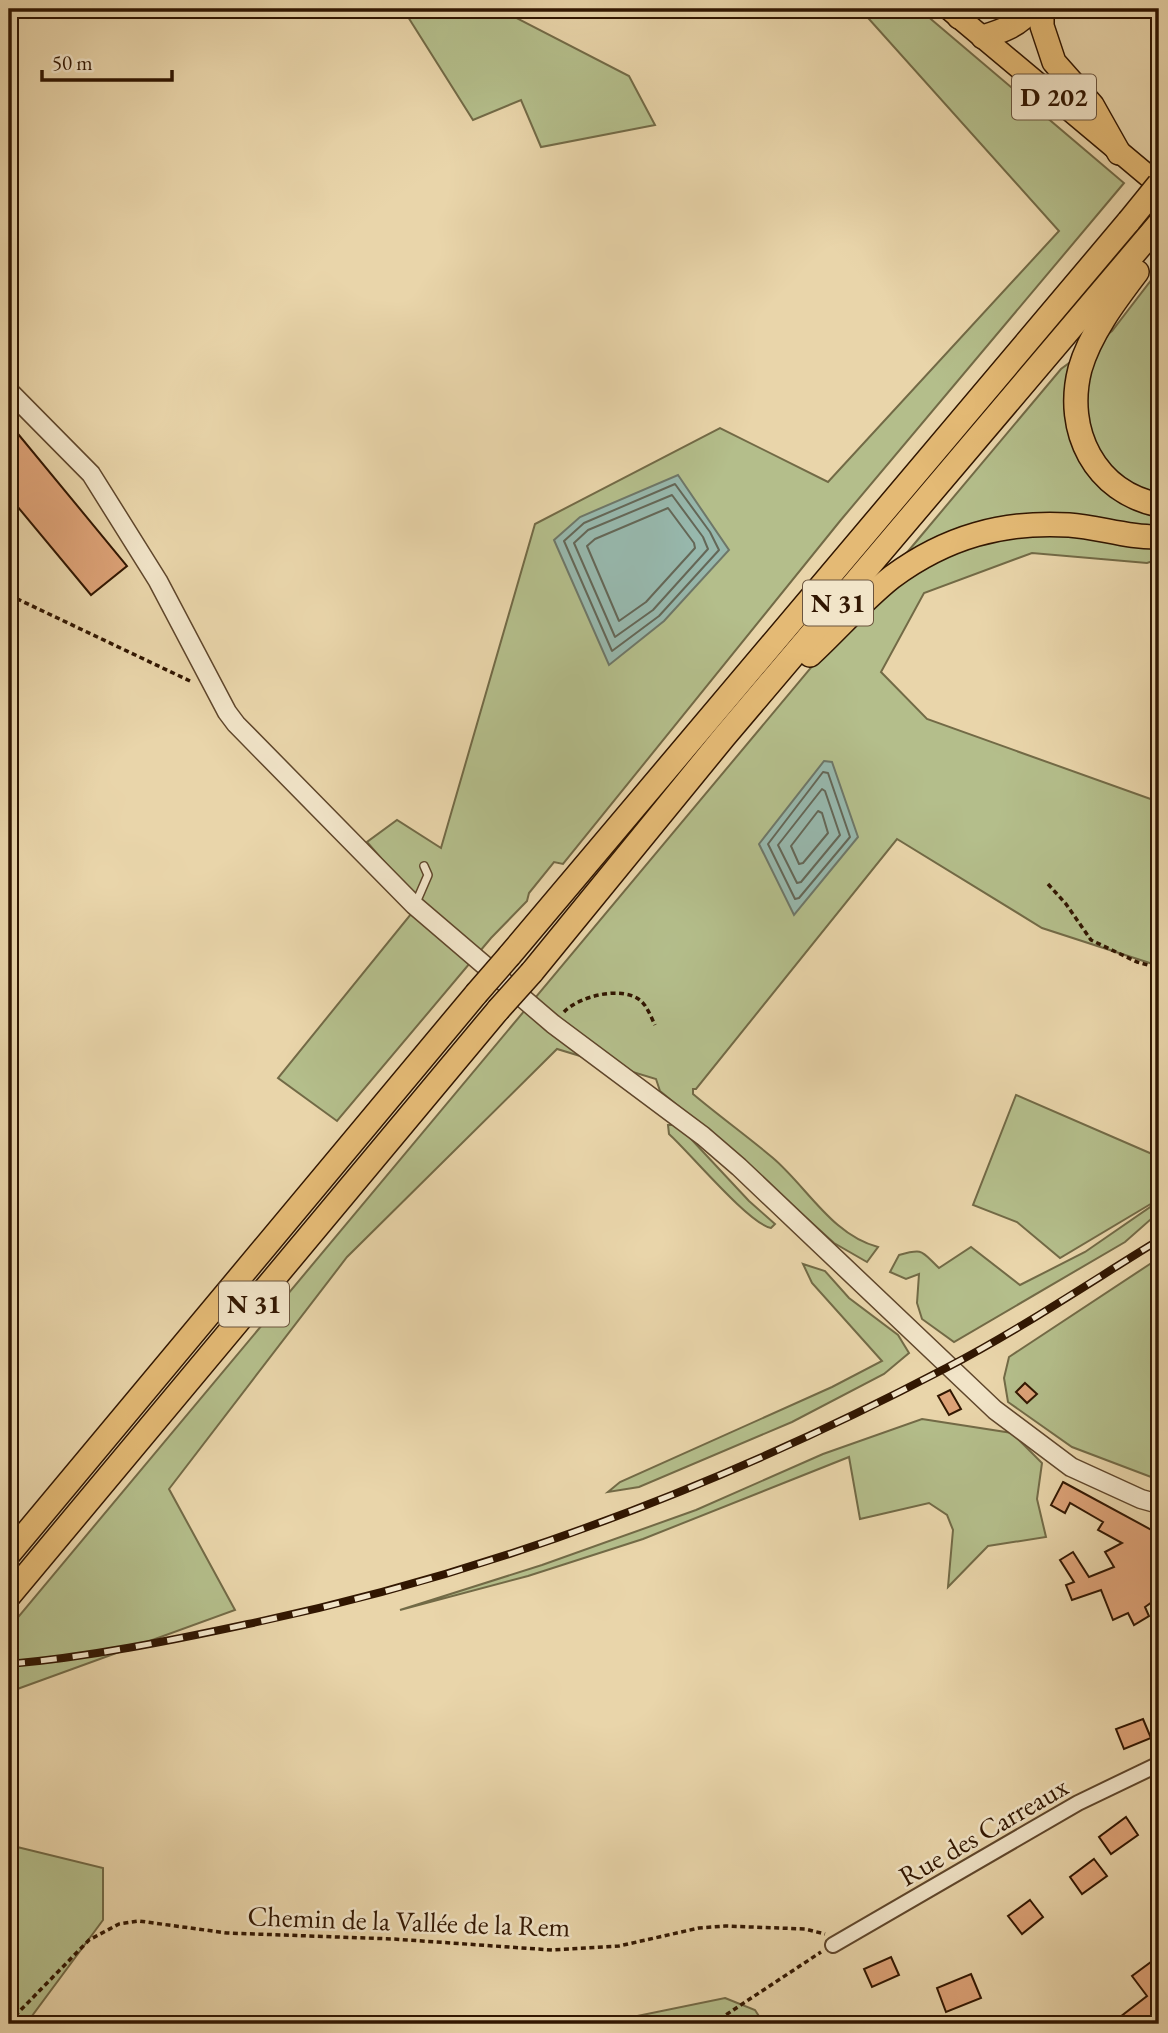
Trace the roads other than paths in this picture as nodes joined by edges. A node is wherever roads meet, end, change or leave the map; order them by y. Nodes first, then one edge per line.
1 (1031, 9) edge
2 (1042, 9) edge
3 (960, 12) edge
4 (983, 37) junction
5 (1119, 153) junction
6 (1159, 185) edge
7 (1156, 237) edge
8 (9, 391) edge
9 (1159, 505) edge
10 (1159, 537) edge
11 (724, 737) junction
12 (424, 866) dead end
13 (414, 905) junction
14 (1159, 1504) edge
15 (9, 1554) edge
16 (9, 1596) edge
17 (1159, 1764) edge
18 (838, 1941) road end

1 - 4 highway
2 - 5 highway
3 - 4 main road, D 202
4 - 5 main road, D 202
5 - 6 main road, D 202
6 - 15 highway, N 31, bridge
7 - 9 highway
7 - 11 highway, N 31
8 - 13 street
10 - 11 highway
11 - 16 highway, N 31, bridge
12 - 13 lane
13 - 14 street
17 - 18 street, Rue des Carreaux

